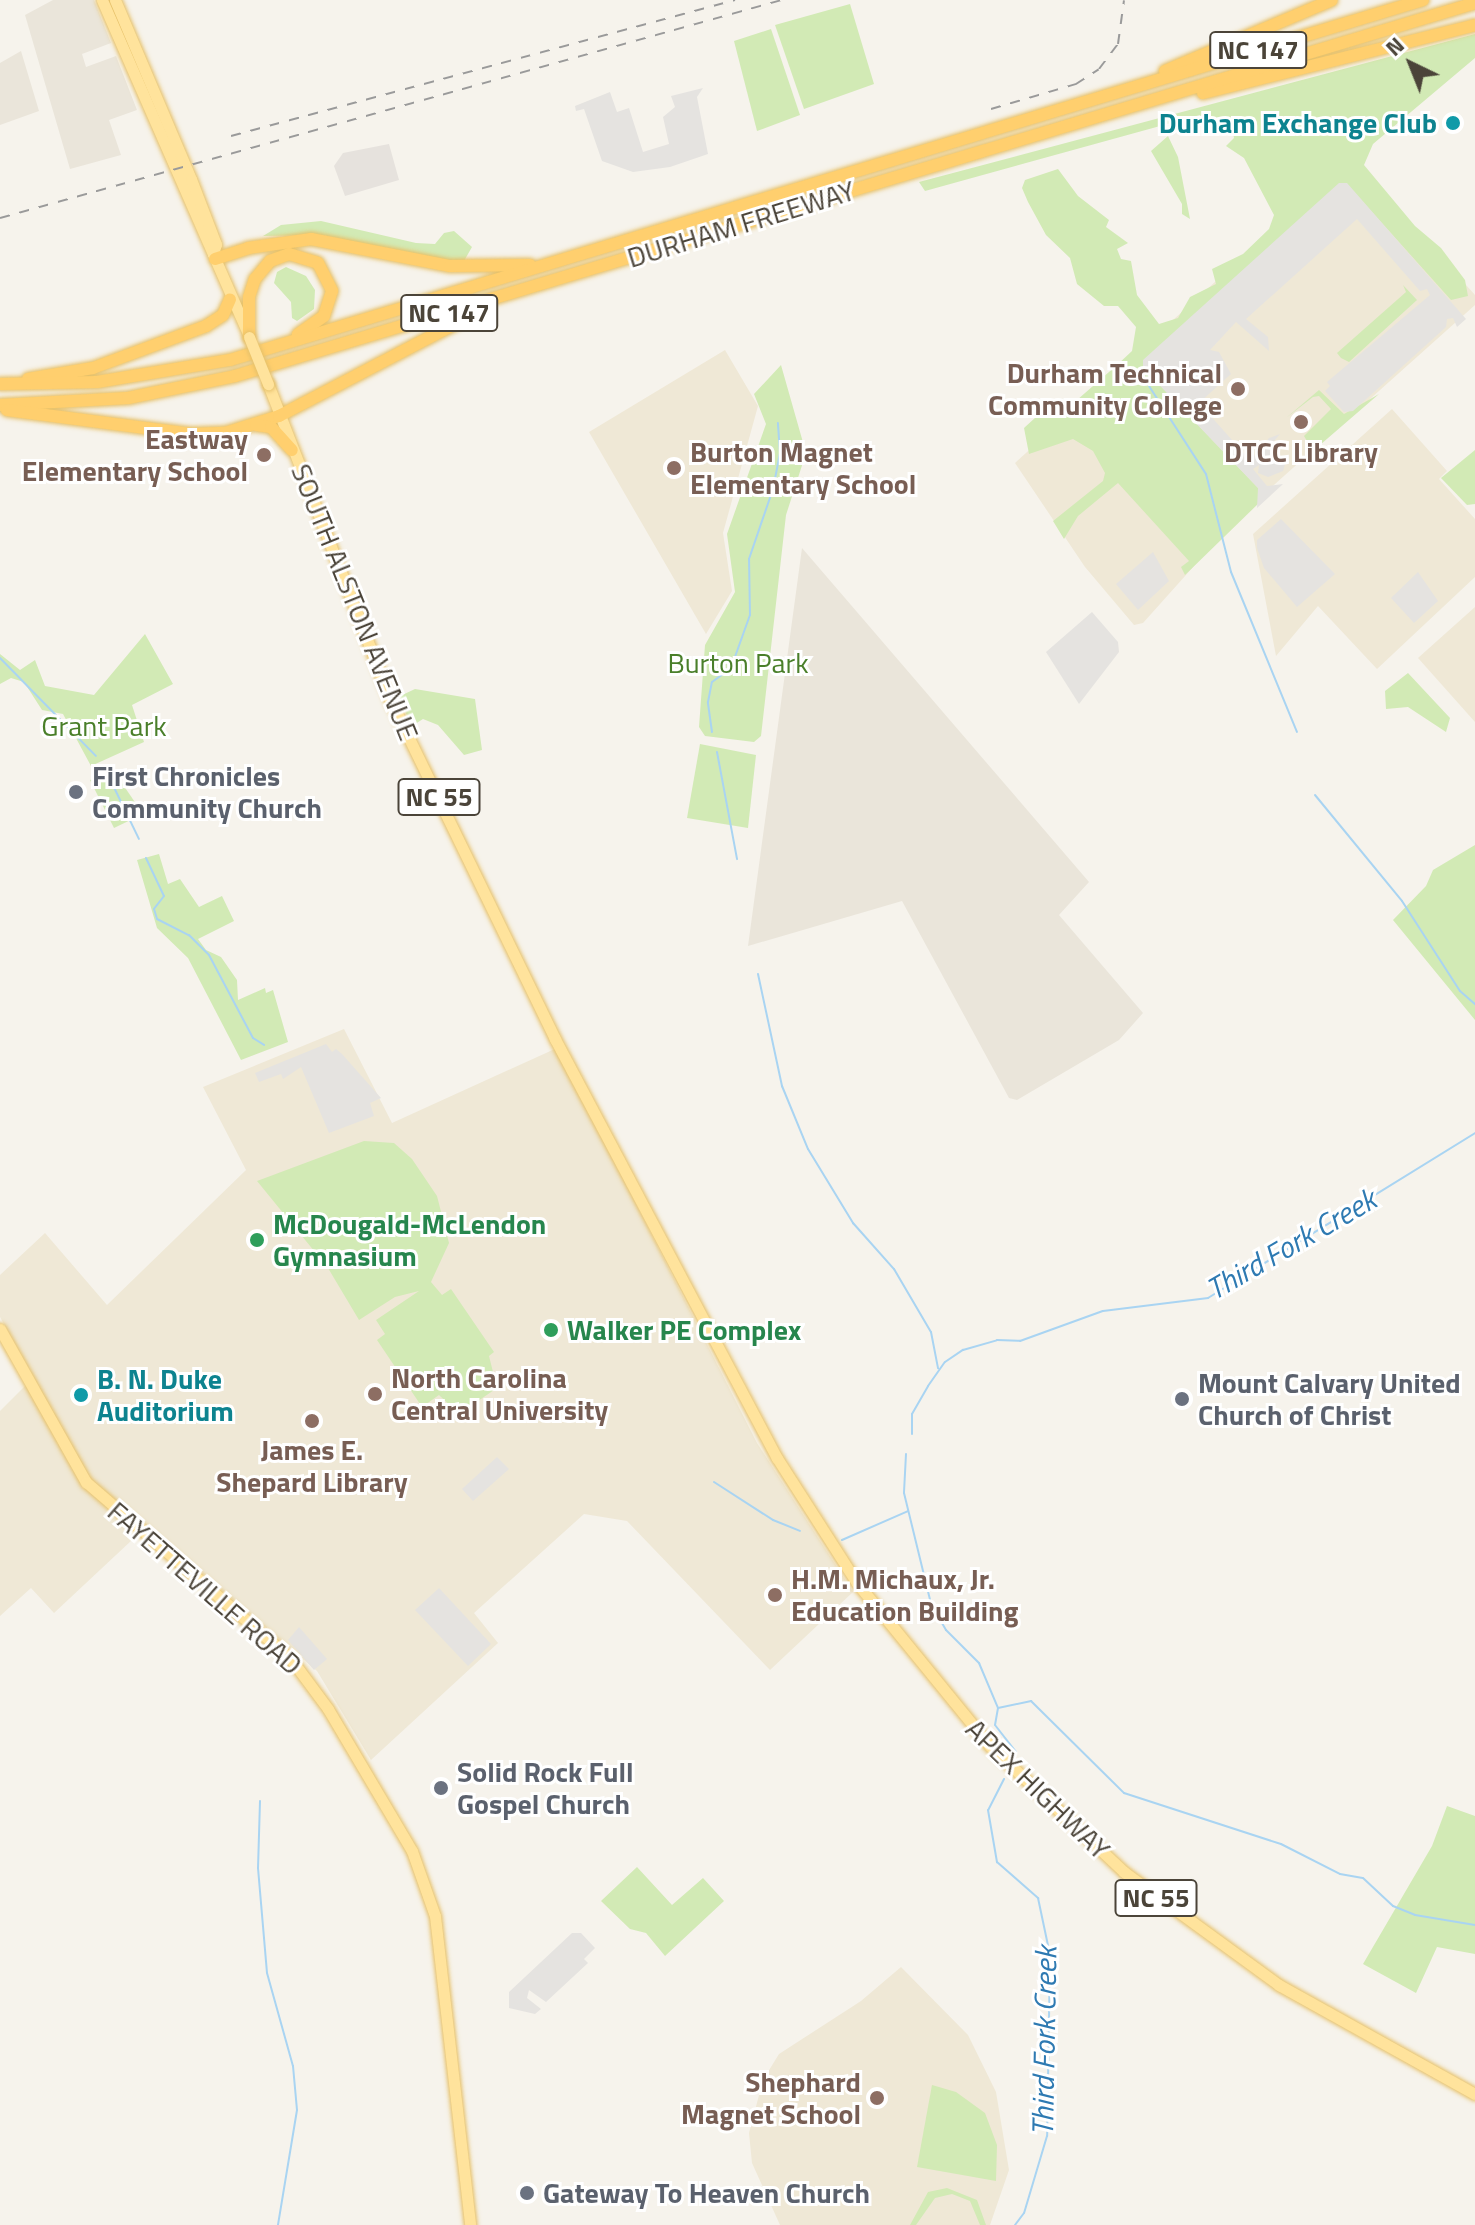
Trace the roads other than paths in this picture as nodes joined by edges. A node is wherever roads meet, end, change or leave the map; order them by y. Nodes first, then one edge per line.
1 (102, 0) edge
2 (115, 0) edge
3 (1332, 0) edge
4 (1423, 0) edge
5 (1475, 3) edge
6 (1475, 25) edge
7 (1092, 100) junction
8 (1080, 122) junction
9 (214, 256) junction
10 (549, 263) junction
11 (527, 289) junction
12 (230, 299) junction
13 (249, 337) junction
14 (272, 348) junction
15 (0, 382) edge
16 (0, 407) edge
17 (279, 416) junction
18 (253, 425) junction
19 (292, 450) junction
20 (0, 1329) edge
21 (723, 1359) joint
22 (1475, 2094) edge
23 (470, 2225) edge

1 - 9 main road, NC 55
2 - 9 main road, SOUTH ALSTON AVENUE / NC 55
3 - 7 highway
4 - 7 highway, DURHAM FREEWAY / NC 147
5 - 8 highway, DURHAM FREEWAY / NC 147
6 - 8 highway
7 - 10 highway, DURHAM FREEWAY / NC 147
8 - 11 highway, DURHAM FREEWAY / NC 147
9 - 10 highway
9 - 12 main road, SOUTH ALSTON AVENUE / NC 55
10 - 14 highway, DURHAM FREEWAY / NC 147
11 - 16 highway, DURHAM FREEWAY / NC 147
11 - 17 highway
12 - 13 main road, SOUTH ALSTON AVENUE / NC 55
12 - 15 highway
13 - 14 highway
13 - 17 main road, SOUTH ALSTON AVENUE / NC 55, bridge
14 - 15 highway, DURHAM FREEWAY / NC 147
16 - 18 highway
17 - 18 highway
17 - 19 main road, SOUTH ALSTON AVENUE / NC 55
18 - 19 highway
19 - 21 main road, SOUTH ALSTON AVENUE / NC 55
20 - 23 main road, FAYETTEVILLE ROAD
21 - 22 main road, APEX HIGHWAY / NC 55

